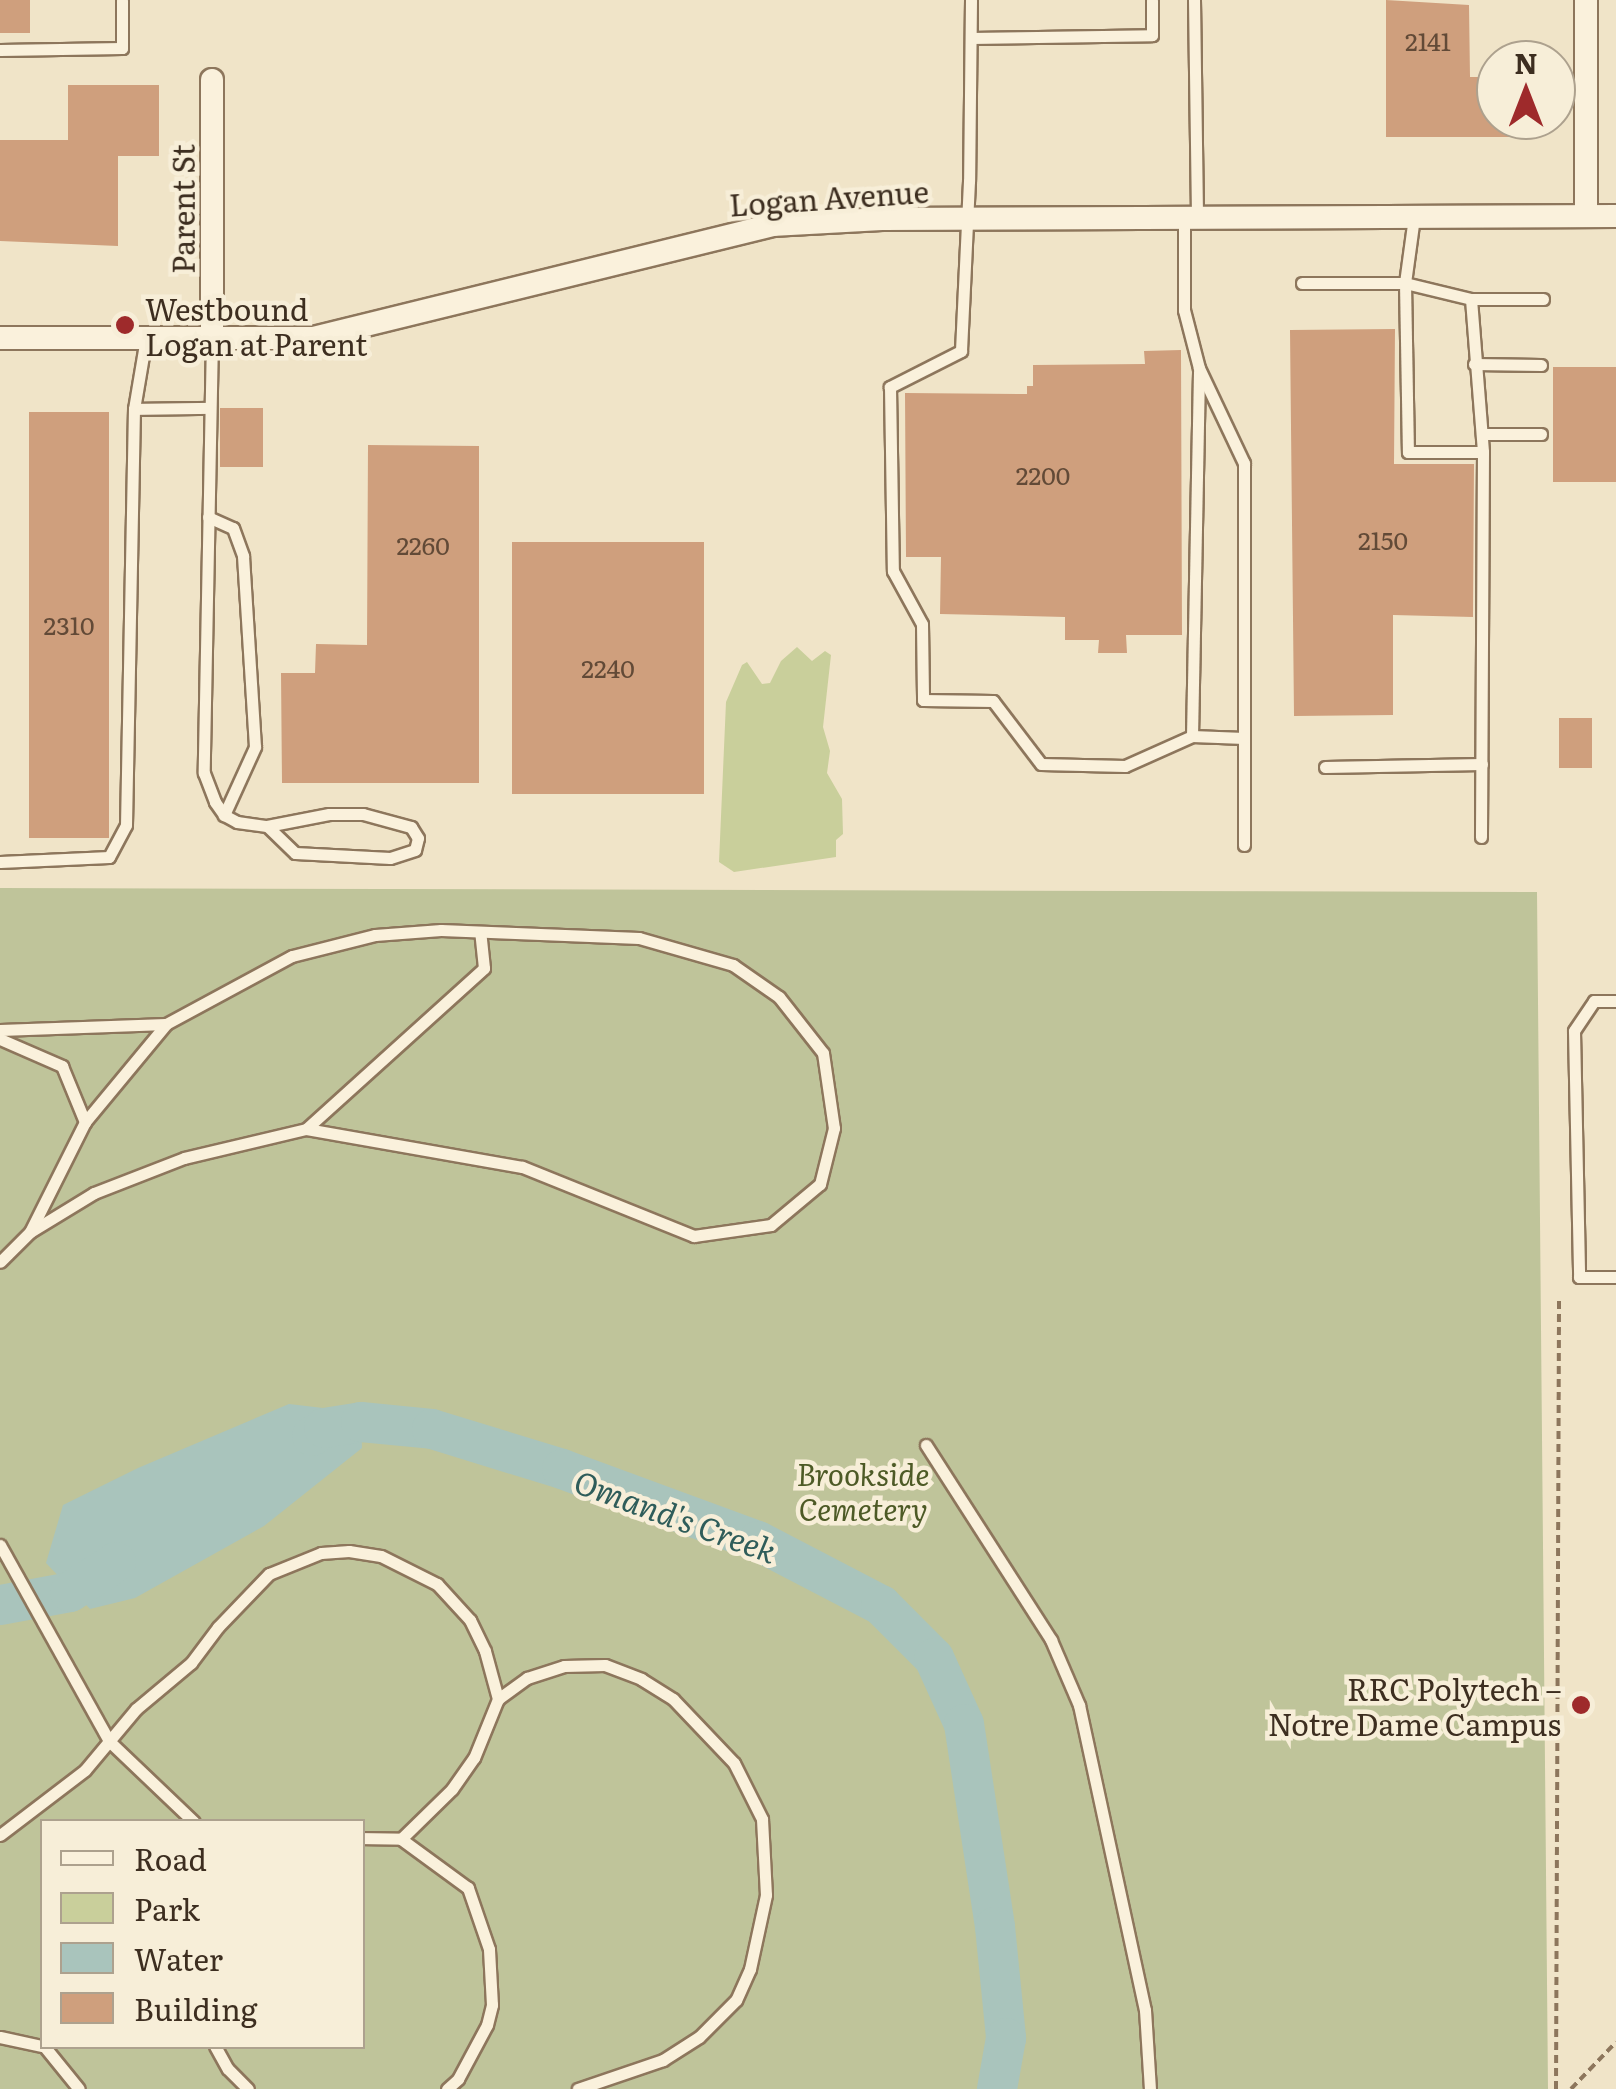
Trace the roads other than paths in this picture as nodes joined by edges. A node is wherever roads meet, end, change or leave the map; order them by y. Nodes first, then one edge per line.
1 (122, 0) edge
2 (970, 0) edge
3 (1152, 0) edge
4 (1194, 0) edge
5 (1586, 0) edge
6 (972, 38) junction
7 (0, 50) edge
8 (212, 80) dead end
9 (1586, 216) junction
10 (1616, 216) edge
11 (1414, 217) junction
12 (966, 218) junction
13 (1190, 218) junction
14 (1302, 283) dead end
15 (1405, 283) junction
16 (1471, 299) junction
17 (1543, 299) dead end
18 (0, 338) edge
19 (146, 338) junction
20 (212, 338) junction
21 (1474, 364) junction
22 (1542, 365) dead end
23 (1199, 368) junction
24 (210, 408) junction
25 (134, 409) junction
26 (1482, 434) junction
27 (1541, 434) dead end
28 (1483, 452) junction
29 (208, 517) junction
30 (1192, 736) junction
31 (1244, 738) junction
32 (1482, 764) junction
33 (1325, 767) dead end
34 (224, 815) junction
35 (267, 826) junction
36 (1482, 837) dead end
37 (1244, 845) dead end
38 (0, 862) edge
39 (480, 932) junction
40 (1616, 1001) edge
41 (166, 1024) junction
42 (0, 1030) edge
43 (0, 1039) edge
44 (85, 1122) junction
45 (306, 1129) junction
46 (30, 1232) junction
47 (0, 1262) edge
48 (1616, 1277) edge
49 (926, 1446) dead end
50 (0, 1545) edge
51 (498, 1699) junction
52 (108, 1741) junction
53 (191, 1819) edge
54 (0, 1834) edge
55 (365, 1838) edge
56 (401, 1839) junction
57 (0, 2037) edge
58 (40, 2045) edge
59 (45, 2049) edge
60 (216, 2049) edge
61 (78, 2089) edge
62 (248, 2089) edge
63 (446, 2089) edge
64 (578, 2089) edge
65 (1150, 2089) edge

1 - 7 lane
2 - 6 lane
3 - 6 lane
4 - 13 lane
5 - 9 street
6 - 12 lane
8 - 20 street, Parent St
9 - 10 street, Logan Avenue
9 - 11 street, Logan Avenue
11 - 13 street, Logan Avenue
11 - 15 lane
12 - 13 street, Logan Avenue
12 - 20 street, Logan Avenue
12 - 30 lane
13 - 23 lane
14 - 15 lane
15 - 16 lane
15 - 28 lane
16 - 17 lane
16 - 21 lane
18 - 19 street, Logan Avenue
19 - 20 street, Logan Avenue
19 - 25 lane
20 - 24 lane
21 - 22 lane
21 - 26 lane
23 - 30 lane
23 - 31 lane
24 - 25 lane
24 - 29 lane
25 - 38 lane
26 - 27 lane
26 - 28 lane
28 - 32 lane
29 - 34 lane
29 - 34 lane
30 - 31 lane
31 - 37 lane
32 - 33 lane
32 - 36 lane
34 - 35 lane
35 - 35 lane
39 - 41 lane
39 - 45 lane
39 - 45 lane
40 - 48 lane
41 - 42 lane
41 - 44 lane
43 - 44 lane
44 - 46 lane
45 - 46 lane
46 - 47 lane
49 - 65 lane
50 - 52 lane
51 - 52 lane
51 - 56 lane
51 - 64 lane
52 - 53 lane
52 - 54 lane
55 - 56 lane
56 - 63 lane
57 - 58 lane
59 - 61 lane
60 - 62 lane

